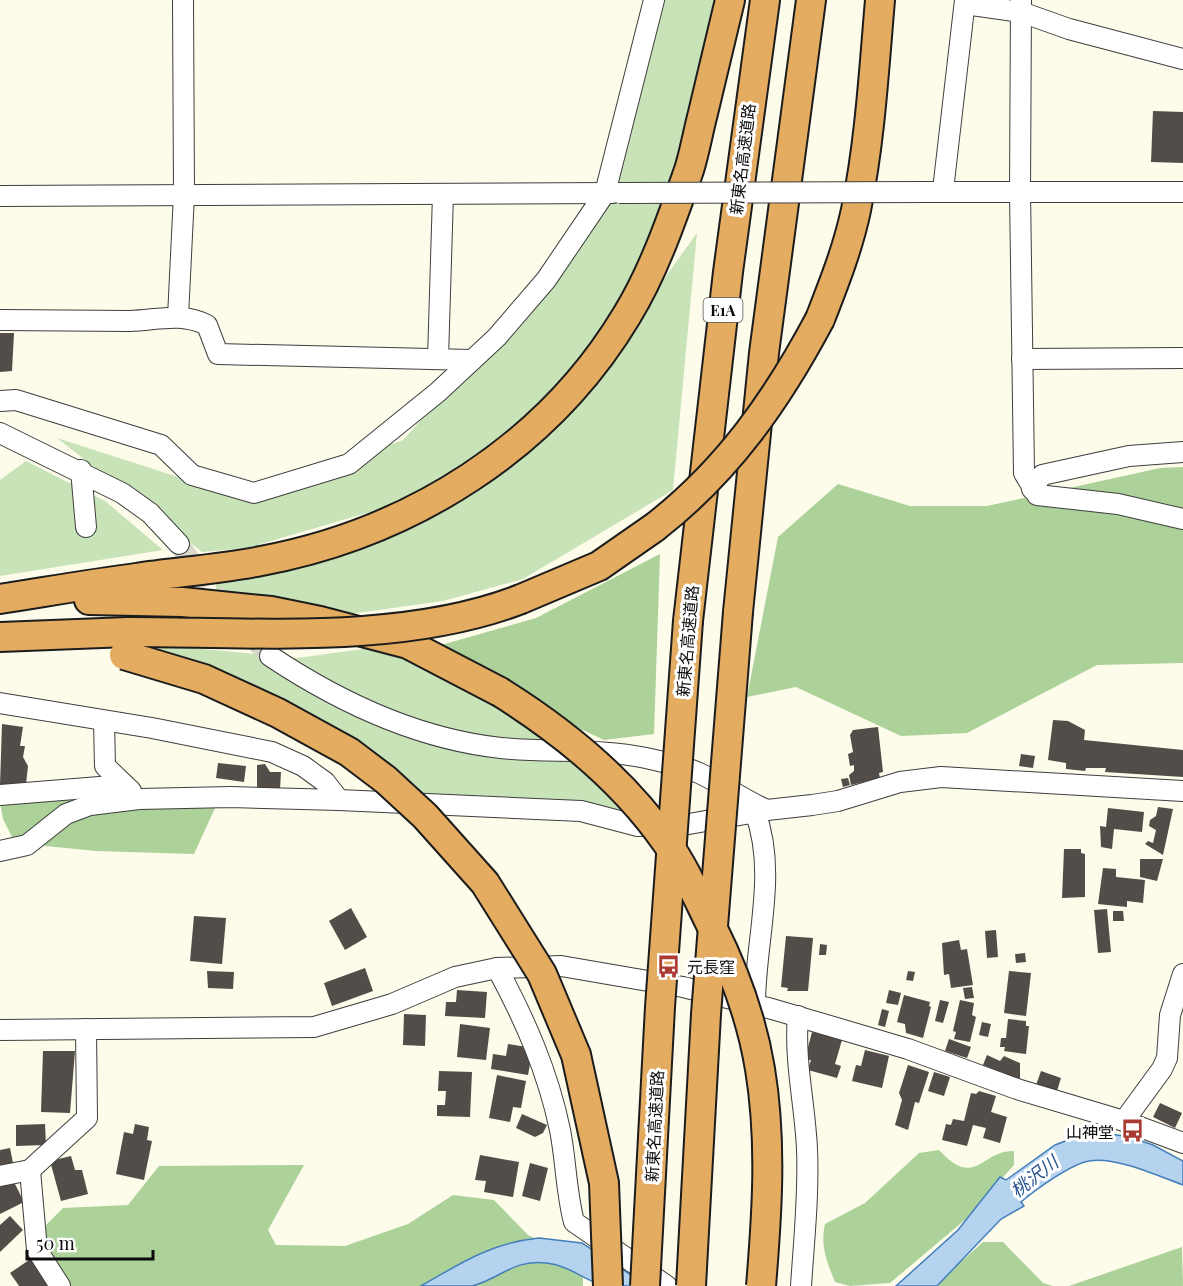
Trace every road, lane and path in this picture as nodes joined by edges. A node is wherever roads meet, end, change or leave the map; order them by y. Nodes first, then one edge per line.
1 (183, 0) edge
2 (654, 0) edge
3 (729, 0) edge
4 (765, 0) edge
5 (811, 0) edge
6 (880, 0) edge
7 (965, 2) edge
8 (1021, 6) edge
9 (1183, 58) edge
10 (936, 191) junction
11 (1020, 192) junction
12 (1183, 192) edge
13 (612, 193) junction
14 (184, 194) junction
15 (443, 194) junction
16 (0, 196) edge
17 (178, 316) junction
18 (0, 320) edge
19 (1183, 358) edge
20 (438, 359) junction
21 (1022, 359) junction
22 (472, 360) junction
23 (0, 401) edge
24 (0, 433) edge
25 (1183, 452) edge
26 (81, 470) junction
27 (1032, 489) junction
28 (1183, 519) edge
29 (86, 527) dead end
30 (179, 544) tunnel mouth
31 (0, 601) edge
32 (0, 638) edge
33 (126, 644) junction
34 (270, 656) tunnel mouth
35 (0, 703) edge
36 (104, 721) junction
37 (124, 785) junction
38 (1183, 791) edge
39 (0, 795) edge
40 (139, 799) junction
41 (339, 800) junction
42 (761, 811) junction
43 (0, 851) edge
44 (497, 968) junction
45 (1183, 974) edge
46 (755, 1005) junction
47 (798, 1016) junction
48 (86, 1029) junction
49 (0, 1030) edge
50 (1124, 1121) junction
51 (1183, 1143) edge
52 (30, 1170) junction
53 (0, 1176) edge
54 (60, 1286) edge
55 (608, 1286) edge
56 (645, 1286) edge
57 (667, 1286) edge
58 (691, 1286) edge
59 (761, 1286) edge
60 (801, 1286) edge

1 - 14 street
2 - 13 street
3 - 31 highway
4 - 56 highway, 新東名高速道路 / E1A, bridge
5 - 58 highway, bridge
6 - 33 highway, bridge
7 - 8 street
7 - 10 street
8 - 9 street
8 - 11 street
10 - 11 street
10 - 13 street, bridge
11 - 12 street
11 - 21 street
13 - 15 street
13 - 22 street
14 - 15 street
14 - 16 street
14 - 17 street
15 - 20 street
17 - 18 street
17 - 20 street
19 - 21 street
20 - 22 street
21 - 27 street
22 - 23 street
24 - 26 street
25 - 27 street
26 - 29 street
26 - 30 street
27 - 28 street
31 - 59 highway, bridge
32 - 33 highway
33 - 55 highway, bridge
34 - 42 street
35 - 36 street
36 - 37 street
36 - 41 street
37 - 39 street
37 - 40 street
38 - 42 street
40 - 41 street
40 - 43 street
41 - 42 street
42 - 46 street
44 - 46 street
44 - 48 street
44 - 57 street
45 - 50 street
46 - 47 street
47 - 50 street
47 - 60 street
48 - 49 street
48 - 52 street
50 - 51 street
52 - 53 street
52 - 54 street

